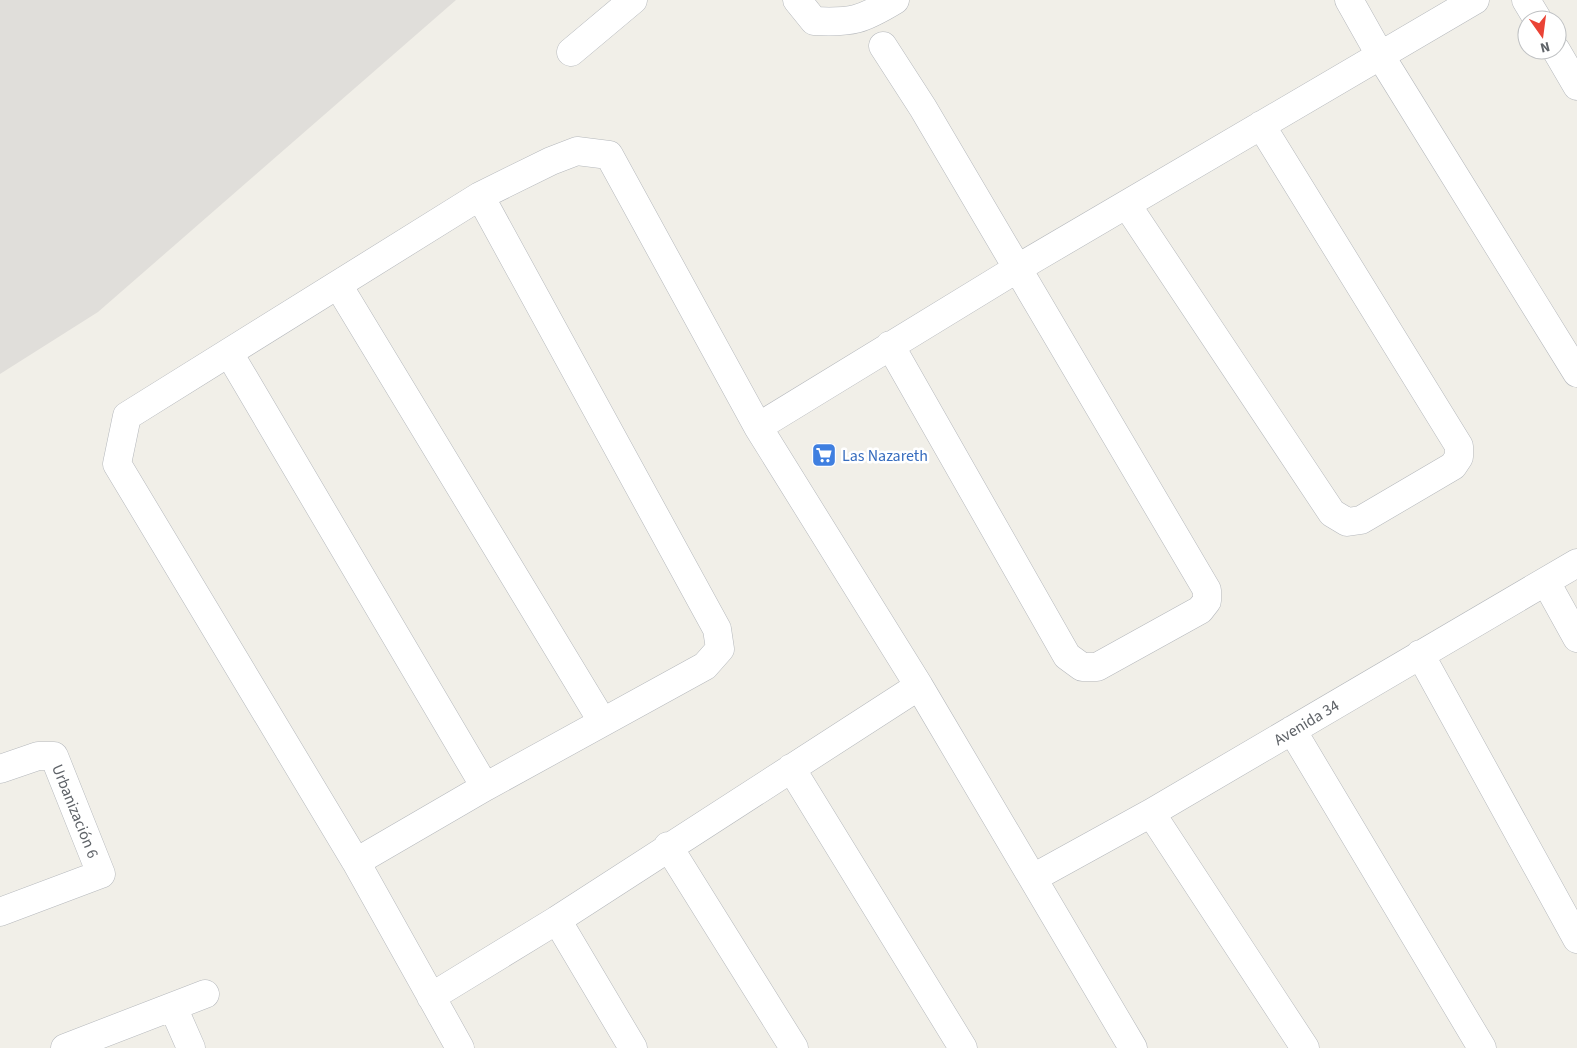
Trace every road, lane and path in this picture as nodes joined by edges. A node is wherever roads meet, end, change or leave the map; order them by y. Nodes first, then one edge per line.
1 (633, 0) edge
2 (797, 0) edge
3 (895, 0) edge
4 (1349, 0) edge
5 (1475, 0) edge
6 (883, 46) dead end
7 (571, 52) dead end
8 (1380, 55) junction
9 (1562, 60) edge
10 (1577, 86) edge
11 (1261, 125) junction
12 (480, 196) junction
13 (1127, 205) junction
14 (1018, 268) junction
15 (338, 285) junction
16 (890, 345) junction
17 (229, 353) junction
18 (1577, 373) edge
19 (758, 427) junction
20 (1577, 563) edge
21 (1546, 582) junction
22 (1577, 638) edge
23 (1420, 654) junction
24 (919, 686) junction
25 (602, 721) junction
26 (1292, 730) junction
27 (791, 768) junction
28 (0, 769) edge
29 (485, 787) junction
30 (1151, 813) junction
31 (668, 846) junction
32 (356, 862) junction
33 (1033, 878) junction
34 (0, 912) edge
35 (557, 920) junction
36 (1577, 939) edge
37 (205, 994) dead end
38 (431, 997) junction
39 (173, 1007) junction
40 (65, 1048) edge
41 (191, 1048) edge
42 (460, 1048) edge
43 (634, 1048) edge
44 (794, 1048) edge
45 (963, 1048) edge
46 (1133, 1048) edge
47 (1305, 1048) edge
48 (1482, 1048) edge

1 - 7 street
2 - 3 street
4 - 8 street
5 - 8 street
6 - 14 street
8 - 11 street
8 - 18 street
9 - 10 street
11 - 13 street
11 - 13 street
12 - 15 street
12 - 19 street
12 - 25 street
13 - 14 street
14 - 16 street
14 - 16 street
15 - 17 street
15 - 25 street
16 - 19 street
17 - 29 street
17 - 32 street
19 - 24 street
20 - 21 street, Avenida 34
21 - 22 street
21 - 23 street, Avenida 34
23 - 26 street, Avenida 34
23 - 36 street
24 - 27 street
24 - 33 street
25 - 29 street
26 - 30 street, Avenida 34
26 - 48 street
27 - 31 street
27 - 45 street
28 - 34 street, Urbanización 6
29 - 32 street
30 - 33 street, Avenida 34
30 - 47 street
31 - 35 street
31 - 44 street
32 - 38 street
33 - 46 street
35 - 38 street
35 - 43 street
37 - 39 street
38 - 42 street
39 - 40 street
39 - 41 street

